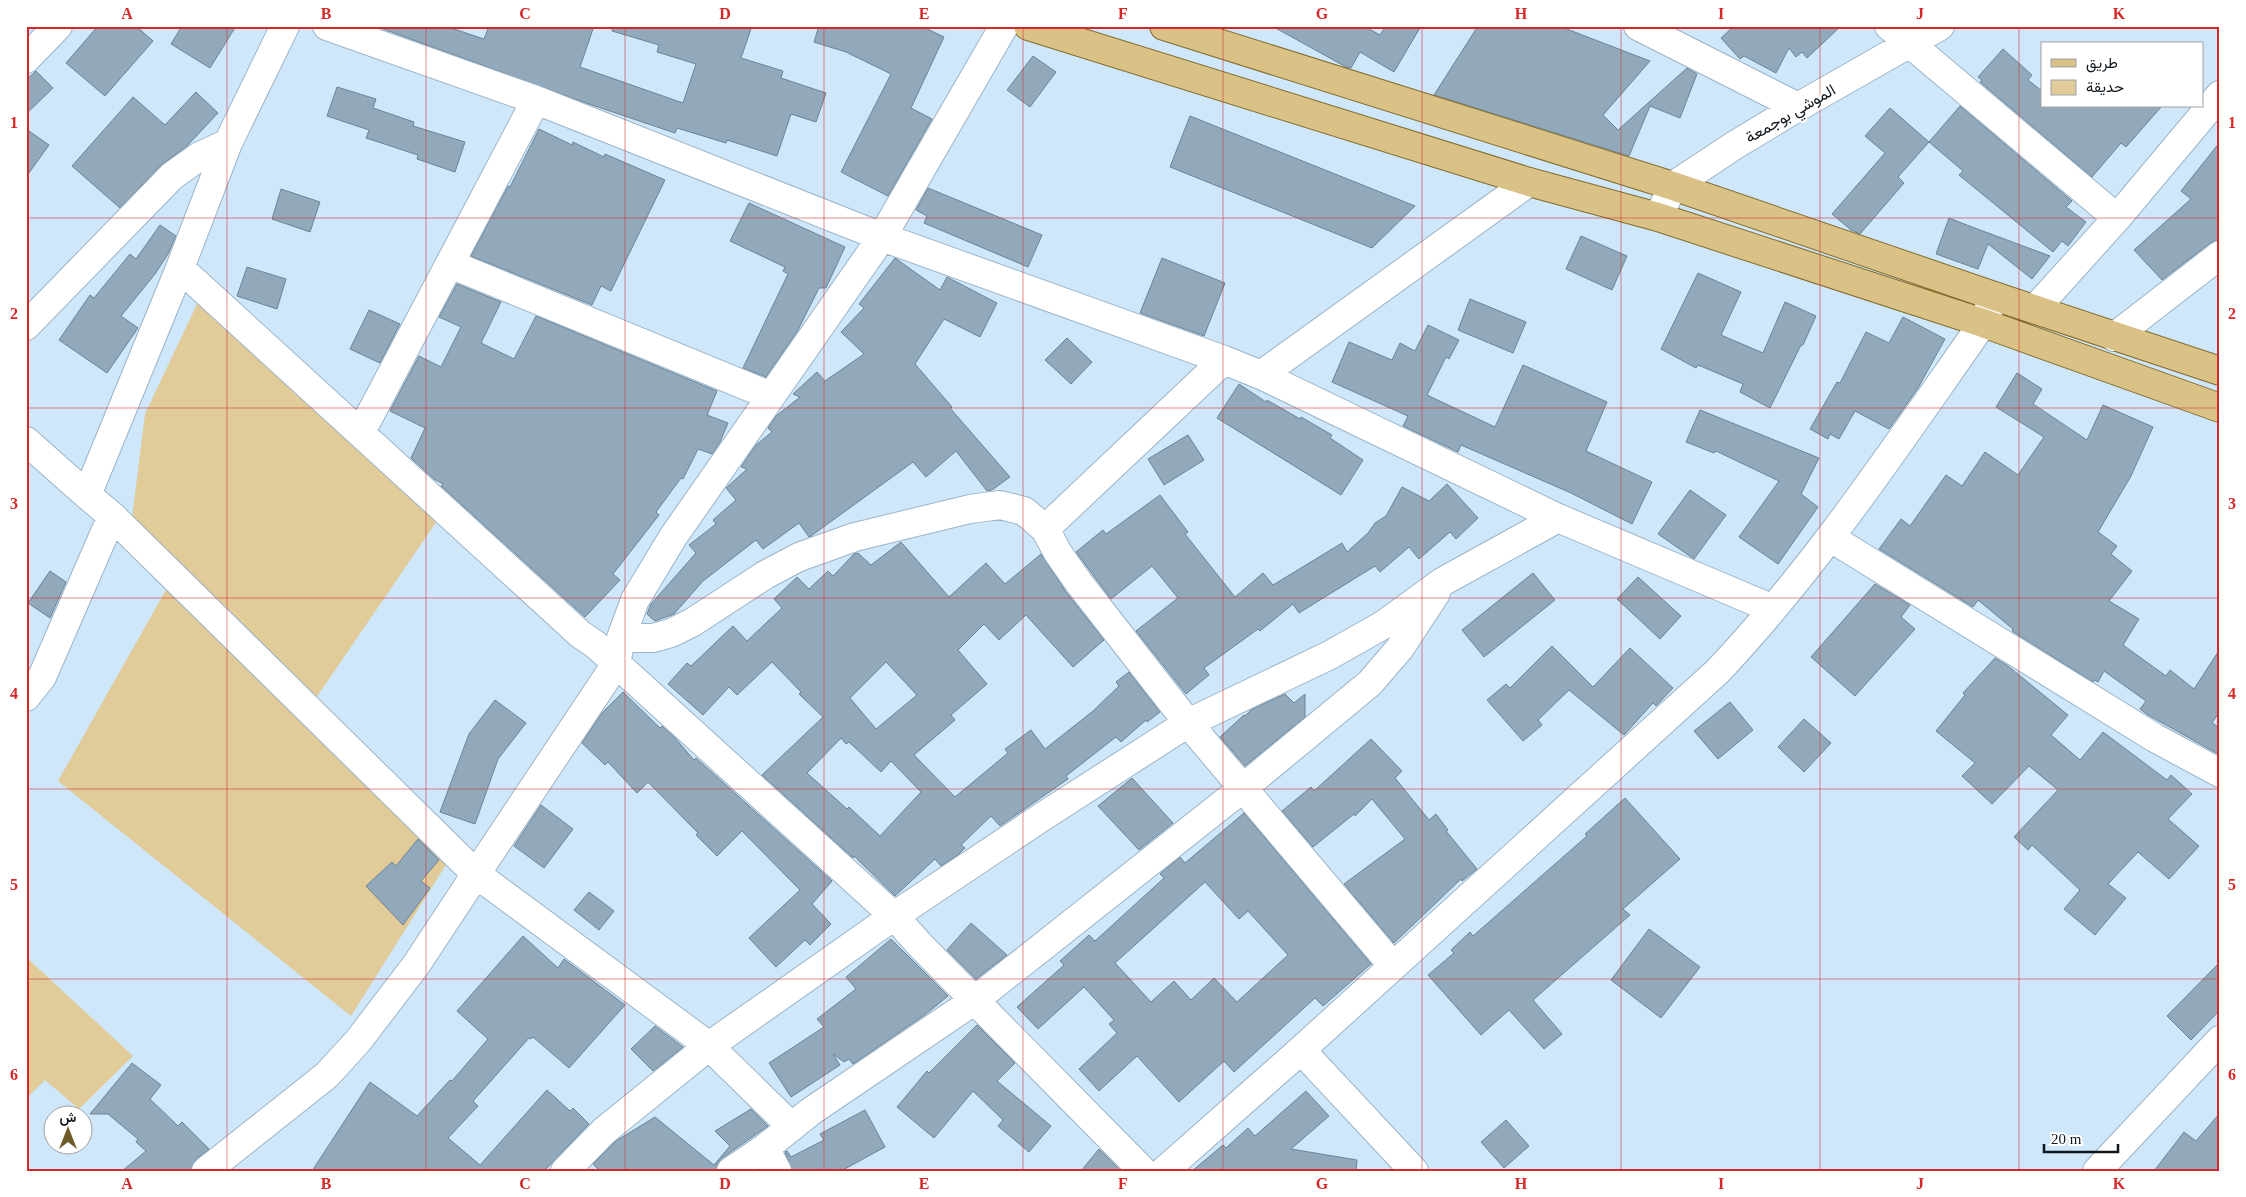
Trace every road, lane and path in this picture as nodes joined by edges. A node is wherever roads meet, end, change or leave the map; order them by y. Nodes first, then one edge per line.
1 (58, 26) edge
2 (285, 26) edge
3 (327, 26) edge
4 (1004, 26) edge
5 (1028, 26) edge
6 (1164, 26) edge
7 (1638, 26) edge
8 (1889, 26) edge
9 (1940, 26) edge
10 (1908, 44) junction
11 (26, 59) edge
12 (2220, 95) edge
13 (536, 100) junction
14 (1798, 107) junction
15 (228, 143) junction
16 (1529, 182) junction
17 (1673, 186) junction
18 (1658, 217) junction
19 (2117, 218) junction
20 (882, 237) junction
21 (2220, 255) edge
22 (450, 264) junction
23 (180, 268) junction
24 (1994, 296) junction
25 (2034, 309) junction
26 (1983, 323) junction
27 (26, 326) edge
28 (2114, 337) junction
29 (1224, 360) junction
30 (2220, 371) edge
31 (1260, 375) junction
32 (772, 396) junction
33 (2220, 408) edge
34 (361, 432) junction
35 (26, 440) edge
36 (87, 495) junction
37 (112, 516) junction
38 (1558, 518) junction
39 (1045, 529) junction
40 (1831, 538) junction
41 (1442, 582) junction
42 (1774, 609) junction
43 (619, 651) junction
44 (26, 697) edge
45 (1188, 723) junction
46 (2220, 773) edge
47 (1244, 788) junction
48 (476, 874) junction
49 (894, 916) junction
50 (1393, 966) junction
51 (975, 1000) junction
52 (2220, 1040) edge
53 (709, 1046) junction
54 (1301, 1050) junction
55 (792, 1127) junction
56 (771, 1159) edge
57 (206, 1171) edge
58 (565, 1171) edge
59 (731, 1171) edge
60 (1143, 1171) edge
61 (1164, 1171) edge
62 (1414, 1171) edge
63 (2097, 1171) edge

1 - 11 street
2 - 15 street
3 - 13 street
4 - 20 street
5 - 16 main road
6 - 17 main road
7 - 14 street
8 - 10 street
9 - 10 street, الموشي بوجمعة
10 - 14 street, الموشي بوجمعة
10 - 19 street
12 - 19 street
13 - 20 street
13 - 22 street
14 - 17 street, الموشي بوجمعة
15 - 23 street
15 - 27 street
16 - 18 main road
16 - 31 street
17 - 18 street
17 - 24 main road
18 - 26 main road
19 - 25 street
20 - 29 street
20 - 32 street
21 - 28 street
22 - 32 street
22 - 34 street
23 - 34 street
23 - 36 street
24 - 25 main road
24 - 26 street
25 - 28 main road
26 - 33 main road
26 - 40 street
28 - 30 main road
29 - 31 street
29 - 39 street
31 - 38 street
32 - 43 street
34 - 43 street
35 - 36 street
36 - 37 street
37 - 44 street
37 - 48 street
38 - 41 street
38 - 42 street
39 - 43 street
39 - 45 street
40 - 42 street
40 - 46 street
41 - 45 street
41 - 47 street
42 - 50 street
43 - 48 street
43 - 49 street
45 - 47 street
45 - 49 street
47 - 50 street
47 - 51 street
48 - 53 street
48 - 57 street
49 - 51 street
49 - 53 street
50 - 54 street
51 - 55 street
51 - 60 street
52 - 63 street
53 - 55 street
53 - 58 street
54 - 61 street
54 - 62 street
55 - 56 street
56 - 59 street

